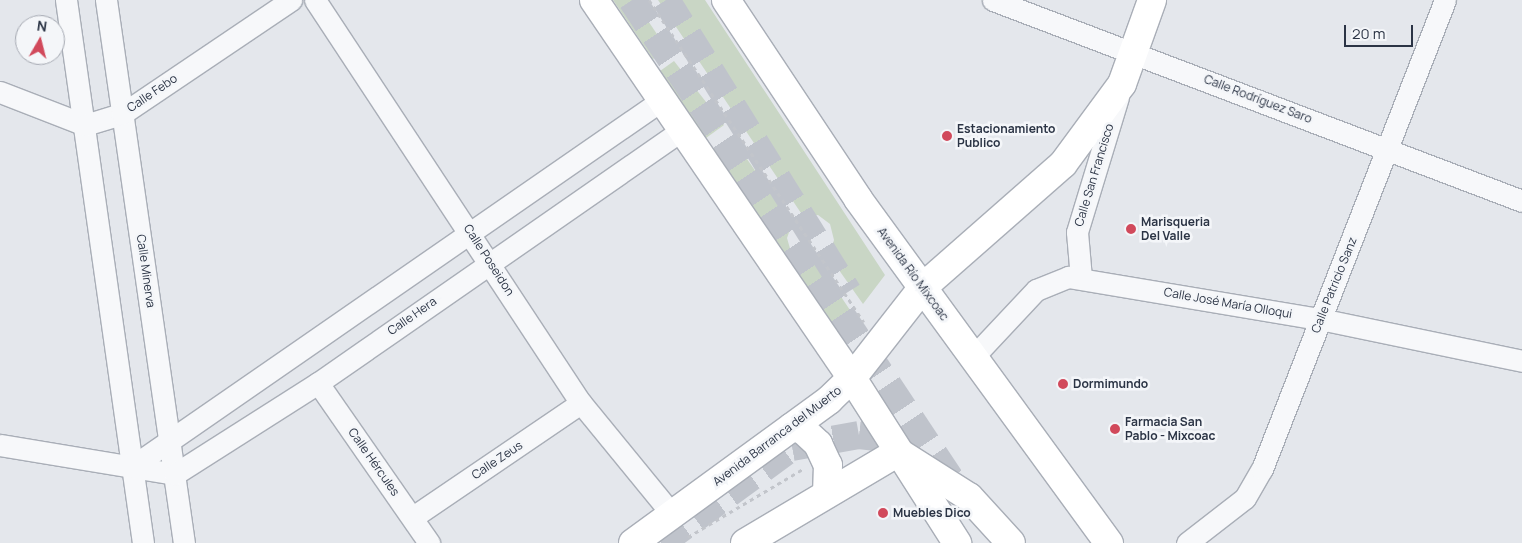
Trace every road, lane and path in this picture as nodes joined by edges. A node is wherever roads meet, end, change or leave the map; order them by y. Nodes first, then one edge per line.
1 (66, 0) edge
2 (106, 0) edge
3 (291, 0) edge
4 (315, 0) edge
5 (594, 0) edge
6 (649, 0) edge
7 (726, 0) edge
8 (993, 0) edge
9 (1152, 0) edge
10 (1445, 0) edge
11 (1133, 50) junction
12 (1122, 84) junction
13 (0, 92) edge
14 (662, 100) junction
15 (122, 114) junction
16 (85, 125) junction
17 (682, 130) junction
18 (1388, 149) junction
19 (1522, 201) edge
20 (473, 235) junction
21 (489, 261) junction
22 (1081, 278) junction
23 (923, 287) junction
24 (1320, 319) junction
25 (878, 343) junction
26 (974, 356) junction
27 (1522, 361) edge
28 (852, 378) junction
29 (318, 383) junction
30 (581, 402) junction
31 (792, 427) junction
32 (171, 442) junction
33 (0, 445) edge
34 (898, 452) junction
35 (824, 456) junction
36 (133, 466) junction
37 (175, 474) junction
38 (828, 490) junction
39 (672, 514) junction
40 (413, 517) junction
41 (143, 543) edge
42 (184, 543) edge
43 (429, 543) edge
44 (633, 543) edge
45 (679, 543) edge
46 (745, 543) edge
47 (956, 543) edge
48 (1011, 543) edge
49 (1109, 543) edge
50 (1187, 543) edge

1 - 16 street
2 - 15 street, Calle Minerva
3 - 15 street, Calle Febo
4 - 20 street, Calle Poseidon
5 - 14 main road
6 - 25 path
7 - 23 main road, Avenida Río Mixcoac
8 - 11 street, Calle Rodríguez Saro
9 - 11 main road, Calle San Francisco
10 - 18 street, Calle Patricio Sanz
11 - 12 main road, Calle San Francisco
11 - 18 street, Calle Rodríguez Saro
12 - 22 street, Calle San Francisco
12 - 23 main road, Calle San Francisco
13 - 16 street
14 - 17 main road
14 - 20 street
15 - 16 street, Calle Febo
15 - 32 street, Calle Minerva
16 - 36 street
17 - 21 street, Calle Hera
17 - 28 main road
18 - 19 street, Calle Rodríguez Saro
18 - 24 street, Calle Patricio Sanz
20 - 21 street, Calle Poseidon
20 - 32 street
21 - 29 street, Calle Hera
21 - 30 street, Calle Poseidon
22 - 24 street, Calle José María Olloqui
22 - 26 street
23 - 25 main road, Avenida Barranca del Muerto
23 - 26 main road, Avenida Río Mixcoac
24 - 27 street, Calle José María Olloqui
24 - 50 street, Calle Patricio Sanz
25 - 28 main road, Avenida Barranca del Muerto
26 - 49 main road, Avenida Río Mixcoac
28 - 31 main road, Avenida Barranca del Muerto
28 - 34 main road
29 - 37 street, Calle Hera
29 - 40 street, Calle Hércules
30 - 39 street, Calle Poseidon
30 - 40 street, Calle Zeus
31 - 35 main road
31 - 39 main road, Avenida Barranca del Muerto
32 - 36 street
32 - 37 street, Calle Minerva
33 - 36 street
34 - 38 main road
34 - 47 main road
34 - 48 main road
35 - 38 main road
35 - 45 path
36 - 37 street
36 - 41 street
37 - 42 street, Calle Minerva
38 - 46 main road
39 - 44 main road, Avenida Barranca del Muerto
40 - 43 street, Calle Hércules

